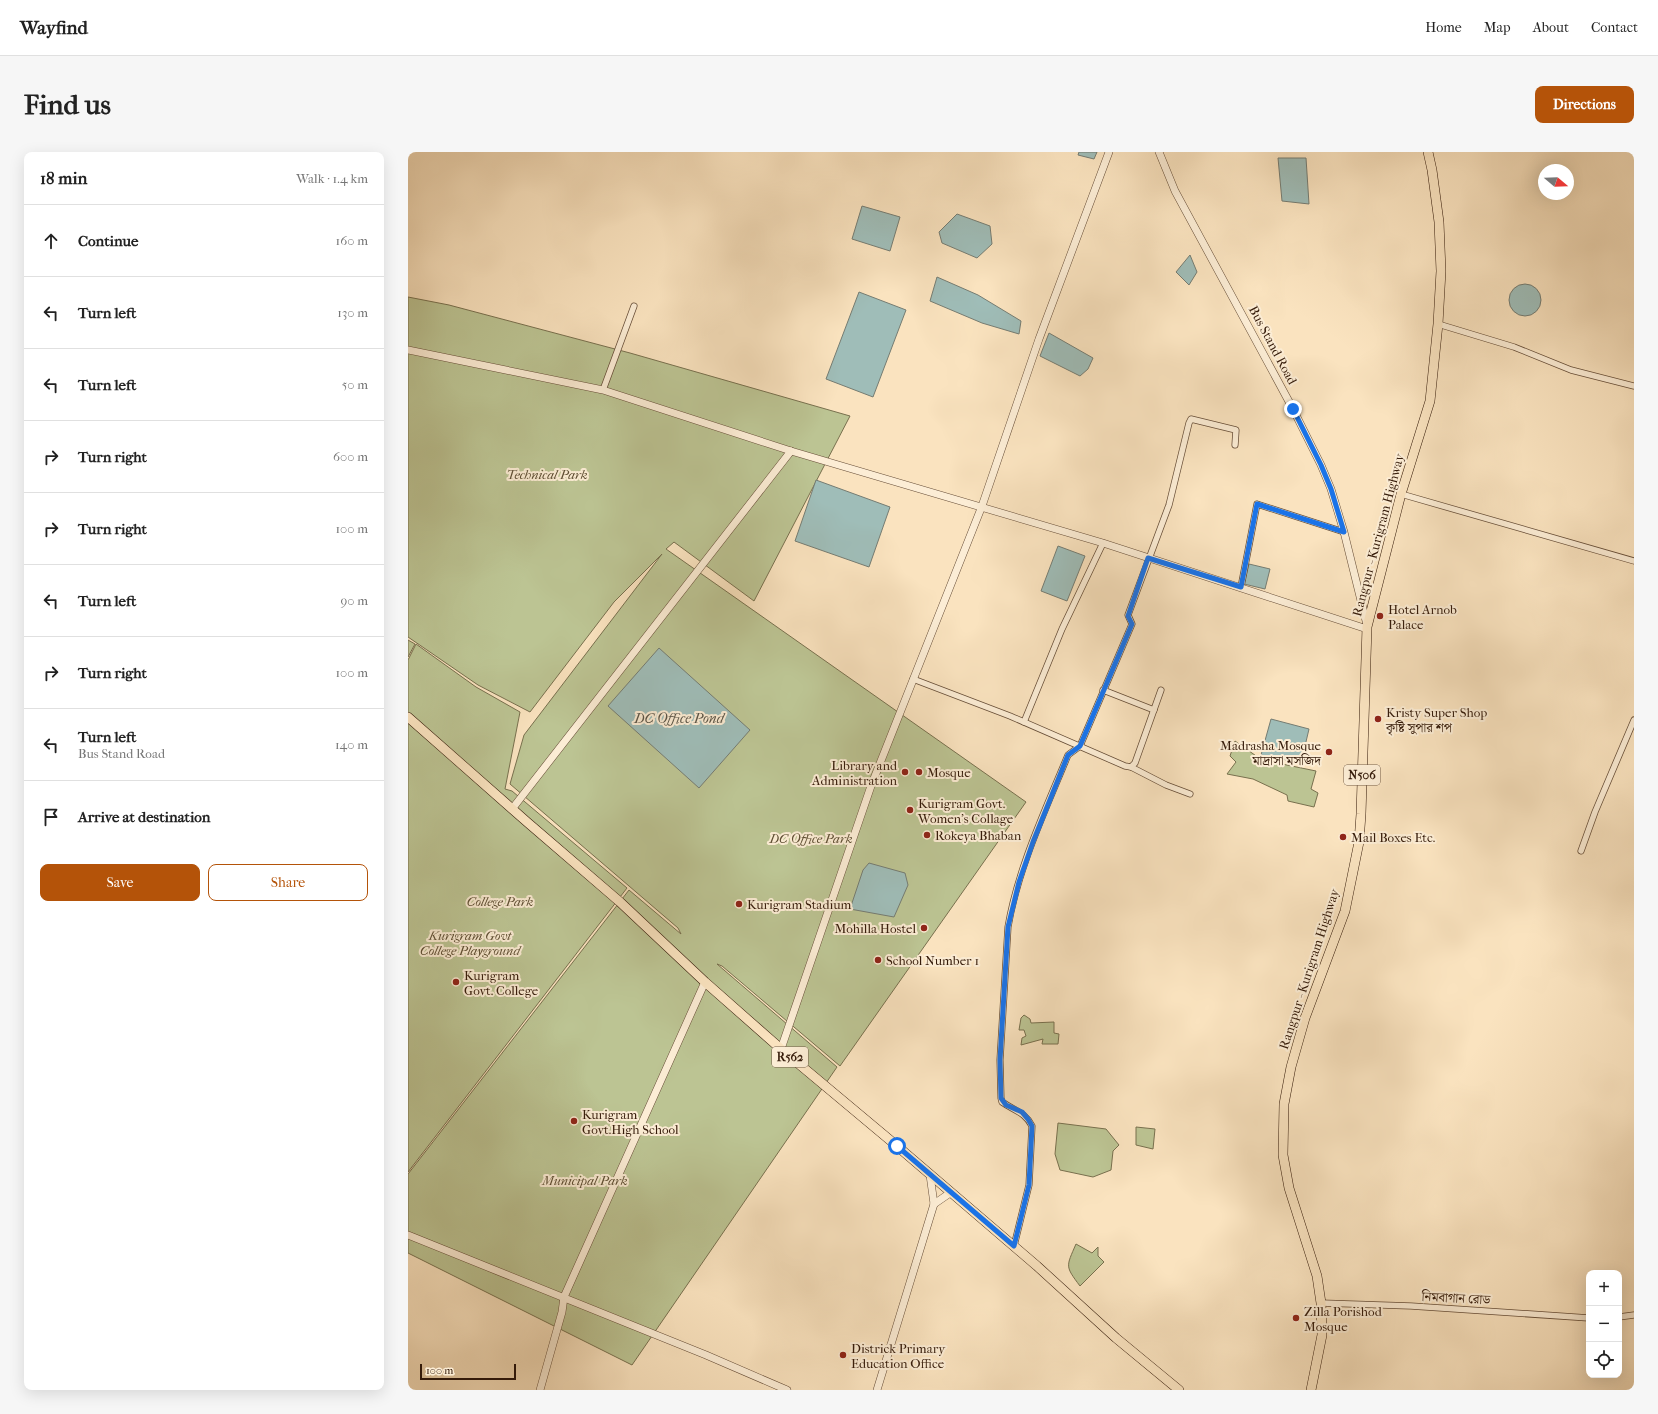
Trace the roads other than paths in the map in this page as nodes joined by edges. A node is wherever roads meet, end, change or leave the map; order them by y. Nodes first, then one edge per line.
1 (1109, 152) edge
2 (1159, 152) edge
3 (1428, 152) edge
4 (634, 306) dead end
5 (1438, 324) junction
6 (408, 350) edge
7 (1634, 386) edge
8 (603, 390) junction
9 (1235, 445) dead end
10 (791, 450) junction
11 (1401, 494) junction
12 (982, 506) junction
13 (1344, 532) junction
14 (1103, 543) junction
15 (1148, 558) junction
16 (1634, 561) edge
17 (1241, 587) junction
18 (1367, 628) junction
19 (913, 680) junction
20 (1103, 690) junction
21 (1161, 690) dead end
22 (1153, 713) junction
23 (408, 717) edge
24 (1634, 720) edge
25 (1024, 722) junction
26 (1080, 746) junction
27 (1131, 767) junction
28 (1190, 794) dead end
29 (512, 809) junction
30 (1581, 851) dead end
31 (705, 982) junction
32 (781, 1049) junction
33 (930, 1175) junction
34 (950, 1193) junction
35 (934, 1204) junction
36 (408, 1235) edge
37 (1014, 1246) junction
38 (564, 1297) junction
39 (1321, 1303) junction
40 (1634, 1314) edge
41 (1622, 1316) edge
42 (1586, 1318) edge
43 (540, 1390) edge
44 (787, 1390) edge
45 (877, 1390) edge
46 (1178, 1390) edge
47 (1311, 1390) edge

1 - 12 street
2 - 13 street, Bus Stand Road
3 - 5 main road, Rangpur - Kurigram Highway / N506
4 - 8 street
5 - 7 street
5 - 11 main road, Rangpur - Kurigram Highway / N506
6 - 8 street
8 - 10 street
9 - 15 street
10 - 12 street
10 - 29 street
11 - 16 street
11 - 18 main road, Rangpur - Kurigram Highway / N506
12 - 14 street
12 - 19 street
13 - 17 street
13 - 18 street, Bus Stand Road
14 - 15 street
14 - 25 street
15 - 17 street
15 - 20 street
17 - 18 street
18 - 39 main road, Rangpur - Kurigram Highway / N506
19 - 25 street
19 - 32 street
20 - 22 street
20 - 26 street
21 - 22 street
22 - 27 street
23 - 29 main road, R562
24 - 30 street
25 - 26 street
26 - 27 street
26 - 37 street
27 - 28 street
29 - 31 main road, R562
31 - 32 main road, R562
31 - 38 street
32 - 33 main road, R562
33 - 34 main road, R562
33 - 35 street
34 - 35 street
34 - 37 main road, R562
35 - 45 street
36 - 38 street
37 - 46 main road, R562
38 - 43 street
38 - 44 street
39 - 42 street, নিমবাগান রোড
39 - 47 main road, Rangpur - Kurigram Highway / N506
40 - 41 street

